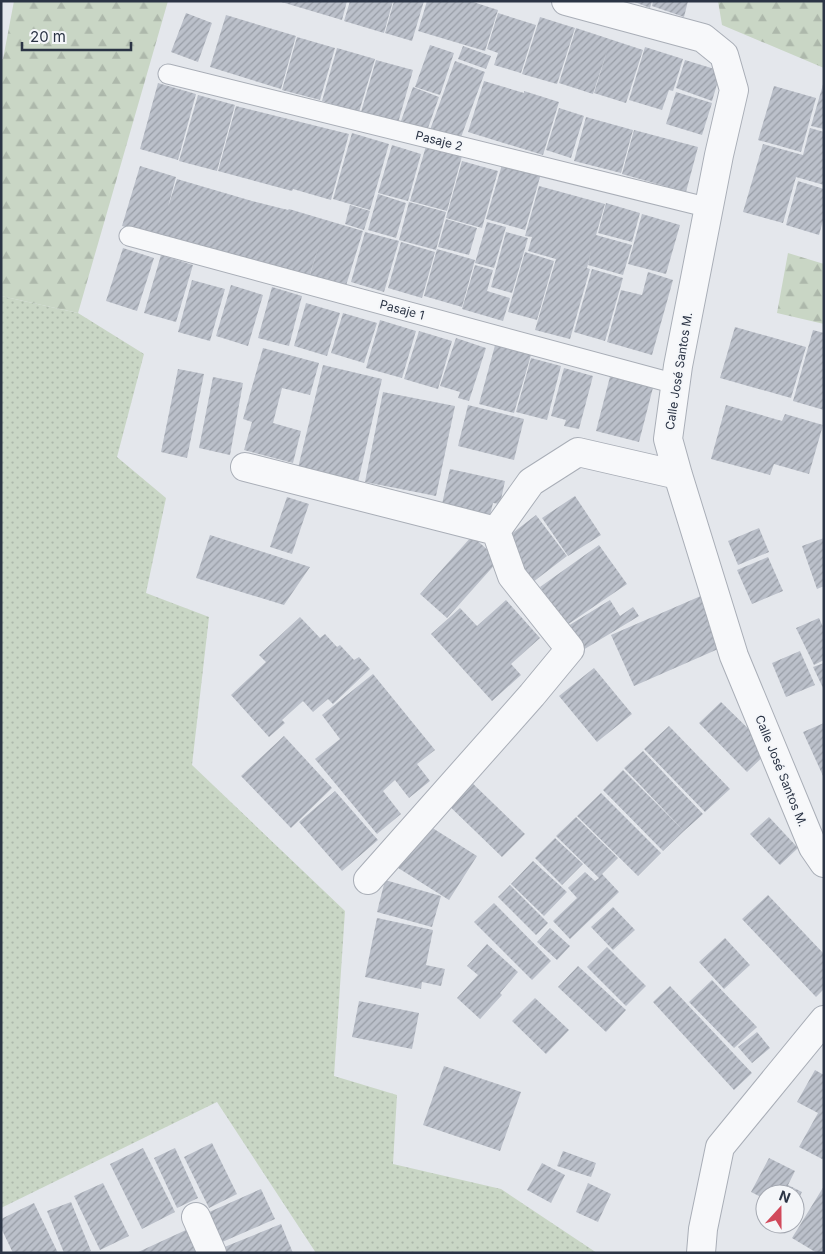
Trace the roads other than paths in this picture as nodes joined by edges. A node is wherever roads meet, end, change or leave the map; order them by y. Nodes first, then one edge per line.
1 (566, 1) edge
2 (168, 74) dead end
3 (710, 208) junction
4 (129, 236) dead end
5 (676, 384) junction
6 (244, 467) dead end
7 (678, 475) junction
8 (496, 531) junction
9 (824, 863) edge
10 (368, 880) dead end
11 (824, 1020) edge
12 (196, 1217) dead end
13 (212, 1253) edge
14 (701, 1253) edge

1 - 3 street, Calle José Santos M.
2 - 3 lane, Pasaje 2
3 - 5 street, Calle José Santos M.
4 - 5 lane, Pasaje 1
5 - 7 street, Calle José Santos M.
6 - 8 street
7 - 8 street
7 - 9 street, Calle José Santos M.
8 - 10 street
11 - 14 street
12 - 13 street

